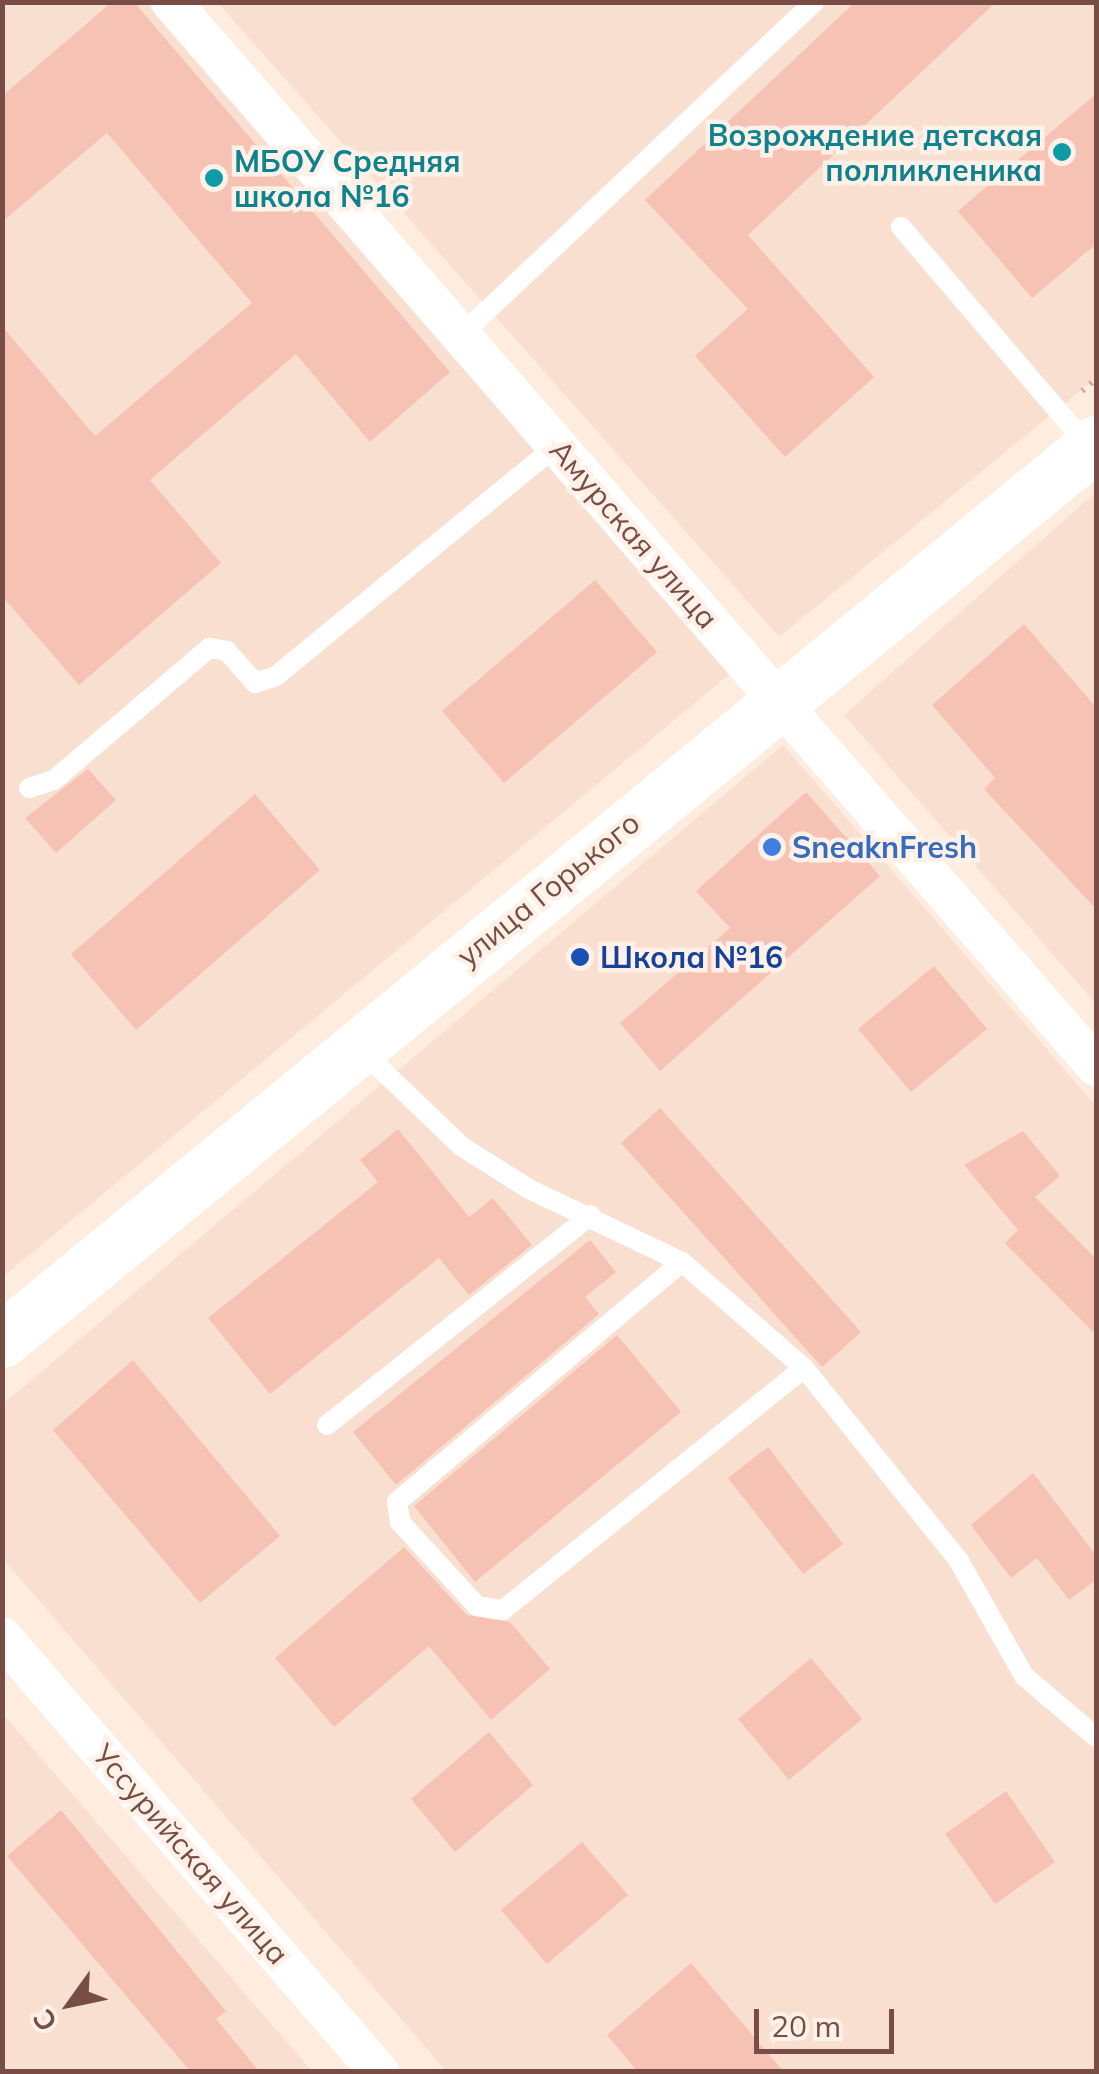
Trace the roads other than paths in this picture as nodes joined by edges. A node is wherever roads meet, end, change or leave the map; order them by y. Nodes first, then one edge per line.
1 (171, 2) edge
2 (814, 2) edge
3 (901, 227) dead end
4 (461, 335) junction
5 (556, 444) junction
6 (1093, 446) edge
7 (779, 702) junction
8 (29, 788) dead end
9 (356, 1045) junction
10 (1096, 1066) edge
11 (591, 1214) junction
12 (682, 1262) junction
13 (2, 1340) edge
14 (804, 1368) junction
15 (328, 1426) dead end
16 (2, 1638) edge
17 (1096, 1737) edge
18 (379, 2072) edge

1 - 4 street, Амурская улица
2 - 4 lane
3 - 6 lane
4 - 5 street, Амурская улица
5 - 7 street, Амурская улица
5 - 8 lane
6 - 7 main road, улица Горького
7 - 9 main road, улица Горького
7 - 10 street, Амурская улица
9 - 11 lane
9 - 13 main road, улица Горького
11 - 12 lane
11 - 15 lane
12 - 14 lane
12 - 14 lane
14 - 17 lane
16 - 18 street, Уссурийская улица

